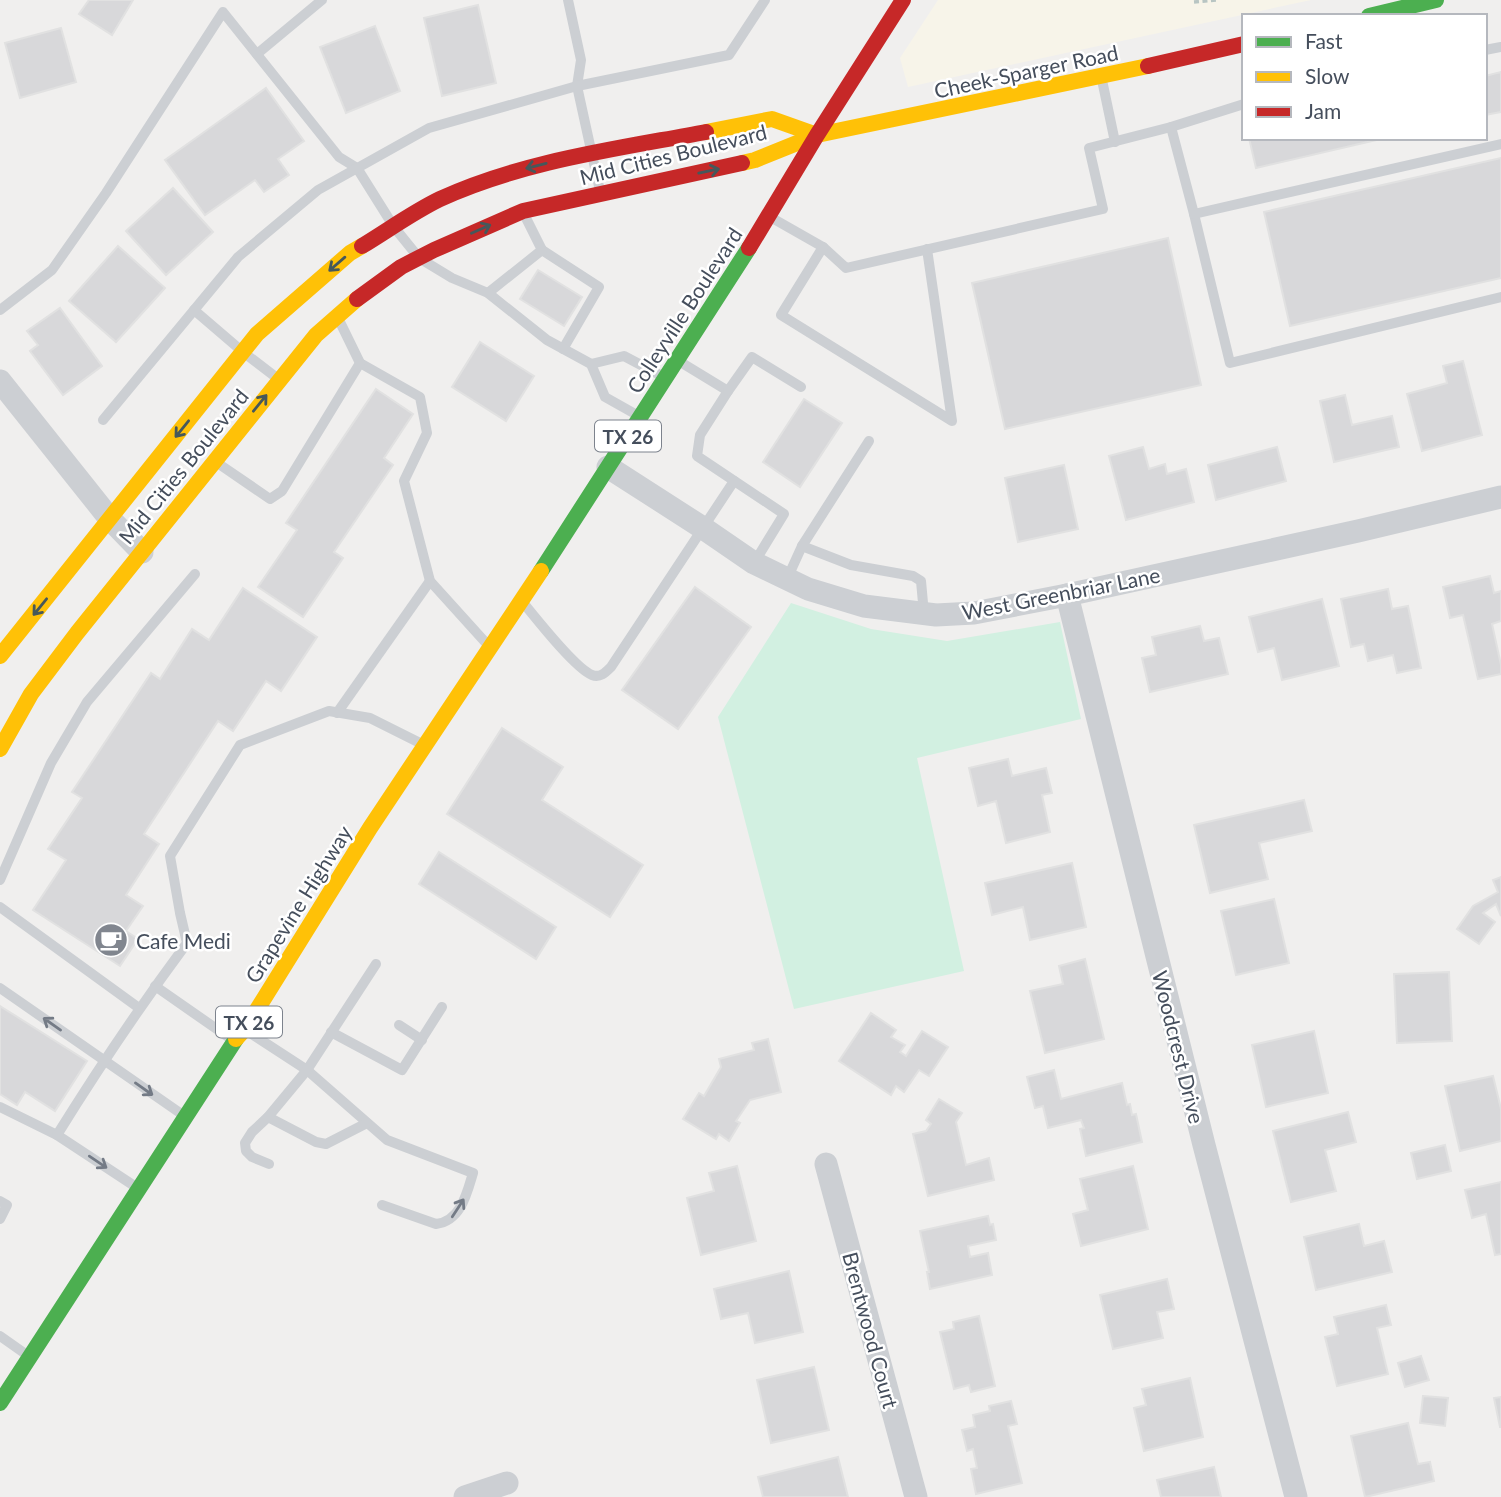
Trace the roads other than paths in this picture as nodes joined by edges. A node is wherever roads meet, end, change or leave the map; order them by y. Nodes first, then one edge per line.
1 (228, 0) edge
2 (322, 0) edge
3 (568, 0) edge
4 (903, 0) edge
5 (1436, 0) edge
6 (759, 2) edge
7 (1396, 5) edge
8 (223, 12) junction
9 (1374, 14) edge
10 (1242, 44) edge
11 (257, 54) junction
12 (1101, 77) junction
13 (577, 86) junction
14 (1242, 105) edge
15 (1171, 127) junction
16 (817, 135) junction
17 (1115, 142) junction
18 (1501, 144) edge
19 (592, 154) junction
20 (357, 168) junction
21 (601, 194) junction
22 (523, 211) junction
23 (1194, 214) junction
24 (769, 217) junction
25 (394, 227) junction
26 (823, 247) junction
27 (927, 249) junction
28 (542, 250) junction
29 (419, 258) junction
30 (488, 293) junction
31 (1501, 297) edge
32 (0, 310) edge
33 (194, 310) junction
34 (337, 316) junction
35 (563, 349) junction
36 (243, 352) junction
37 (677, 360) junction
38 (360, 363) junction
39 (591, 364) junction
40 (666, 378) junction
41 (279, 380) junction
42 (801, 387) dead end
43 (2, 389) edge
44 (728, 391) junction
45 (641, 416) junction
46 (103, 420) dead end
47 (869, 442) dead end
48 (214, 461) junction
49 (608, 467) junction
50 (734, 481) junction
51 (1501, 497) edge
52 (110, 519) junction
53 (703, 527) junction
54 (802, 546) junction
55 (142, 552) junction
56 (754, 563) junction
57 (195, 574) dead end
58 (787, 579) junction
59 (430, 581) junction
60 (1067, 595) junction
61 (521, 601) junction
62 (924, 614) junction
63 (493, 643) junction
64 (0, 656) edge
65 (337, 713) junction
66 (425, 746) junction
67 (0, 749) edge
68 (0, 880) edge
69 (0, 907) edge
70 (376, 964) dead end
71 (155, 986) junction
72 (0, 988) edge
73 (355, 996) junction
74 (366, 1004) dead end
75 (442, 1007) dead end
76 (139, 1008) junction
77 (399, 1026) dead end
78 (331, 1032) junction
79 (239, 1035) junction
80 (422, 1040) junction
81 (103, 1060) junction
82 (307, 1070) junction
83 (0, 1107) edge
84 (185, 1117) junction
85 (268, 1117) junction
86 (367, 1123) junction
87 (57, 1135) junction
88 (269, 1164) dead end
89 (826, 1164) dead end
90 (138, 1189) junction
91 (0, 1201) edge
92 (382, 1205) dead end
93 (0, 1219) edge
94 (0, 1336) edge
95 (29, 1357) junction
96 (0, 1403) edge
97 (507, 1483) dead end
98 (466, 1497) edge
99 (916, 1497) edge
100 (1296, 1497) edge

1 - 8 lane
2 - 11 lane
3 - 13 lane
4 - 16 main road, Colleyville Boulevard / TX 26
5 - 7 main road
6 - 13 lane
7 - 9 main road
8 - 11 lane
8 - 32 lane
10 - 12 main road, Cheek-Sparger Road
11 - 20 lane
12 - 16 main road, Cheek-Sparger Road
12 - 17 lane
13 - 19 lane
13 - 20 lane
14 - 15 lane
15 - 17 lane
15 - 23 lane
16 - 19 main road, Mid Cities Boulevard
21 -> 16 main road, Mid Cities Boulevard
16 - 24 main road, Colleyville Boulevard / TX 26
17 - 27 lane
18 - 23 lane
19 - 21 lane
19 -> 25 main road, Mid Cities Boulevard
20 - 25 lane
20 - 33 lane
21 - 22 main road, Mid Cities Boulevard
22 - 28 lane
29 -> 22 main road, Mid Cities Boulevard
23 - 31 lane
24 - 26 lane
24 - 37 main road, Colleyville Boulevard / TX 26
25 - 29 lane
25 -> 36 main road, Mid Cities Boulevard
26 - 27 lane
26 - 27 lane
28 - 30 lane
28 - 35 lane
29 - 30 lane
29 - 34 main road, Mid Cities Boulevard
30 - 35 lane
33 - 36 lane
33 - 46 lane
34 - 38 lane
34 - 41 main road, Mid Cities Boulevard
35 - 39 lane
36 - 41 lane
36 -> 52 main road, Mid Cities Boulevard
37 - 40 main road, Colleyville Boulevard / TX 26
37 - 44 lane
38 - 48 lane
38 - 59 lane
39 - 40 lane
39 - 45 lane
40 - 45 main road, Colleyville Boulevard / TX 26
48 -> 41 main road, Mid Cities Boulevard
42 - 44 lane
43 - 52 street
44 - 50 lane
45 - 49 main road, Colleyville Boulevard / TX 26
47 - 54 lane
48 - 55 main road, Mid Cities Boulevard
49 - 53 street, West Greenbriar Lane
49 - 61 main road, Colleyville Boulevard / TX 26
50 - 53 lane
50 - 56 lane
51 - 60 street, West Greenbriar Lane
52 - 55 street
52 -> 64 main road, Mid Cities Boulevard
53 - 56 street, West Greenbriar Lane
53 - 61 lane
54 - 58 lane
54 - 62 lane
55 - 67 main road, Mid Cities Boulevard
56 - 58 street, West Greenbriar Lane
57 - 68 lane
58 - 62 street, West Greenbriar Lane
59 - 63 lane
59 - 65 lane
60 - 62 street, West Greenbriar Lane
60 - 100 street, Woodcrest Drive
61 - 63 main road, Colleyville Boulevard / TX 26
63 - 66 main road, Grapevine Highway / TX 26
65 - 66 lane
65 - 71 lane
66 - 79 main road, Grapevine Highway / TX 26
69 - 76 lane
70 - 73 lane
71 - 76 lane
71 - 79 lane
81 -> 72 lane
73 - 74 lane
73 - 78 lane
75 - 80 lane
76 - 81 lane
77 - 80 lane
78 - 80 lane
78 - 82 lane
79 - 82 lane
79 - 84 main road, Grapevine Highway / TX 26
81 -> 84 lane
81 - 87 lane
82 - 85 lane
82 - 86 lane
83 - 87 lane
84 - 90 main road, Grapevine Highway / TX 26
85 - 86 lane
85 - 88 lane
92 -> 86 lane
87 -> 90 lane
89 - 99 street, Brentwood Court
90 - 95 main road, Grapevine Highway / TX 26
91 - 93 lane
94 - 95 lane
95 - 96 main road, Grapevine Highway / TX 26
97 - 98 street

